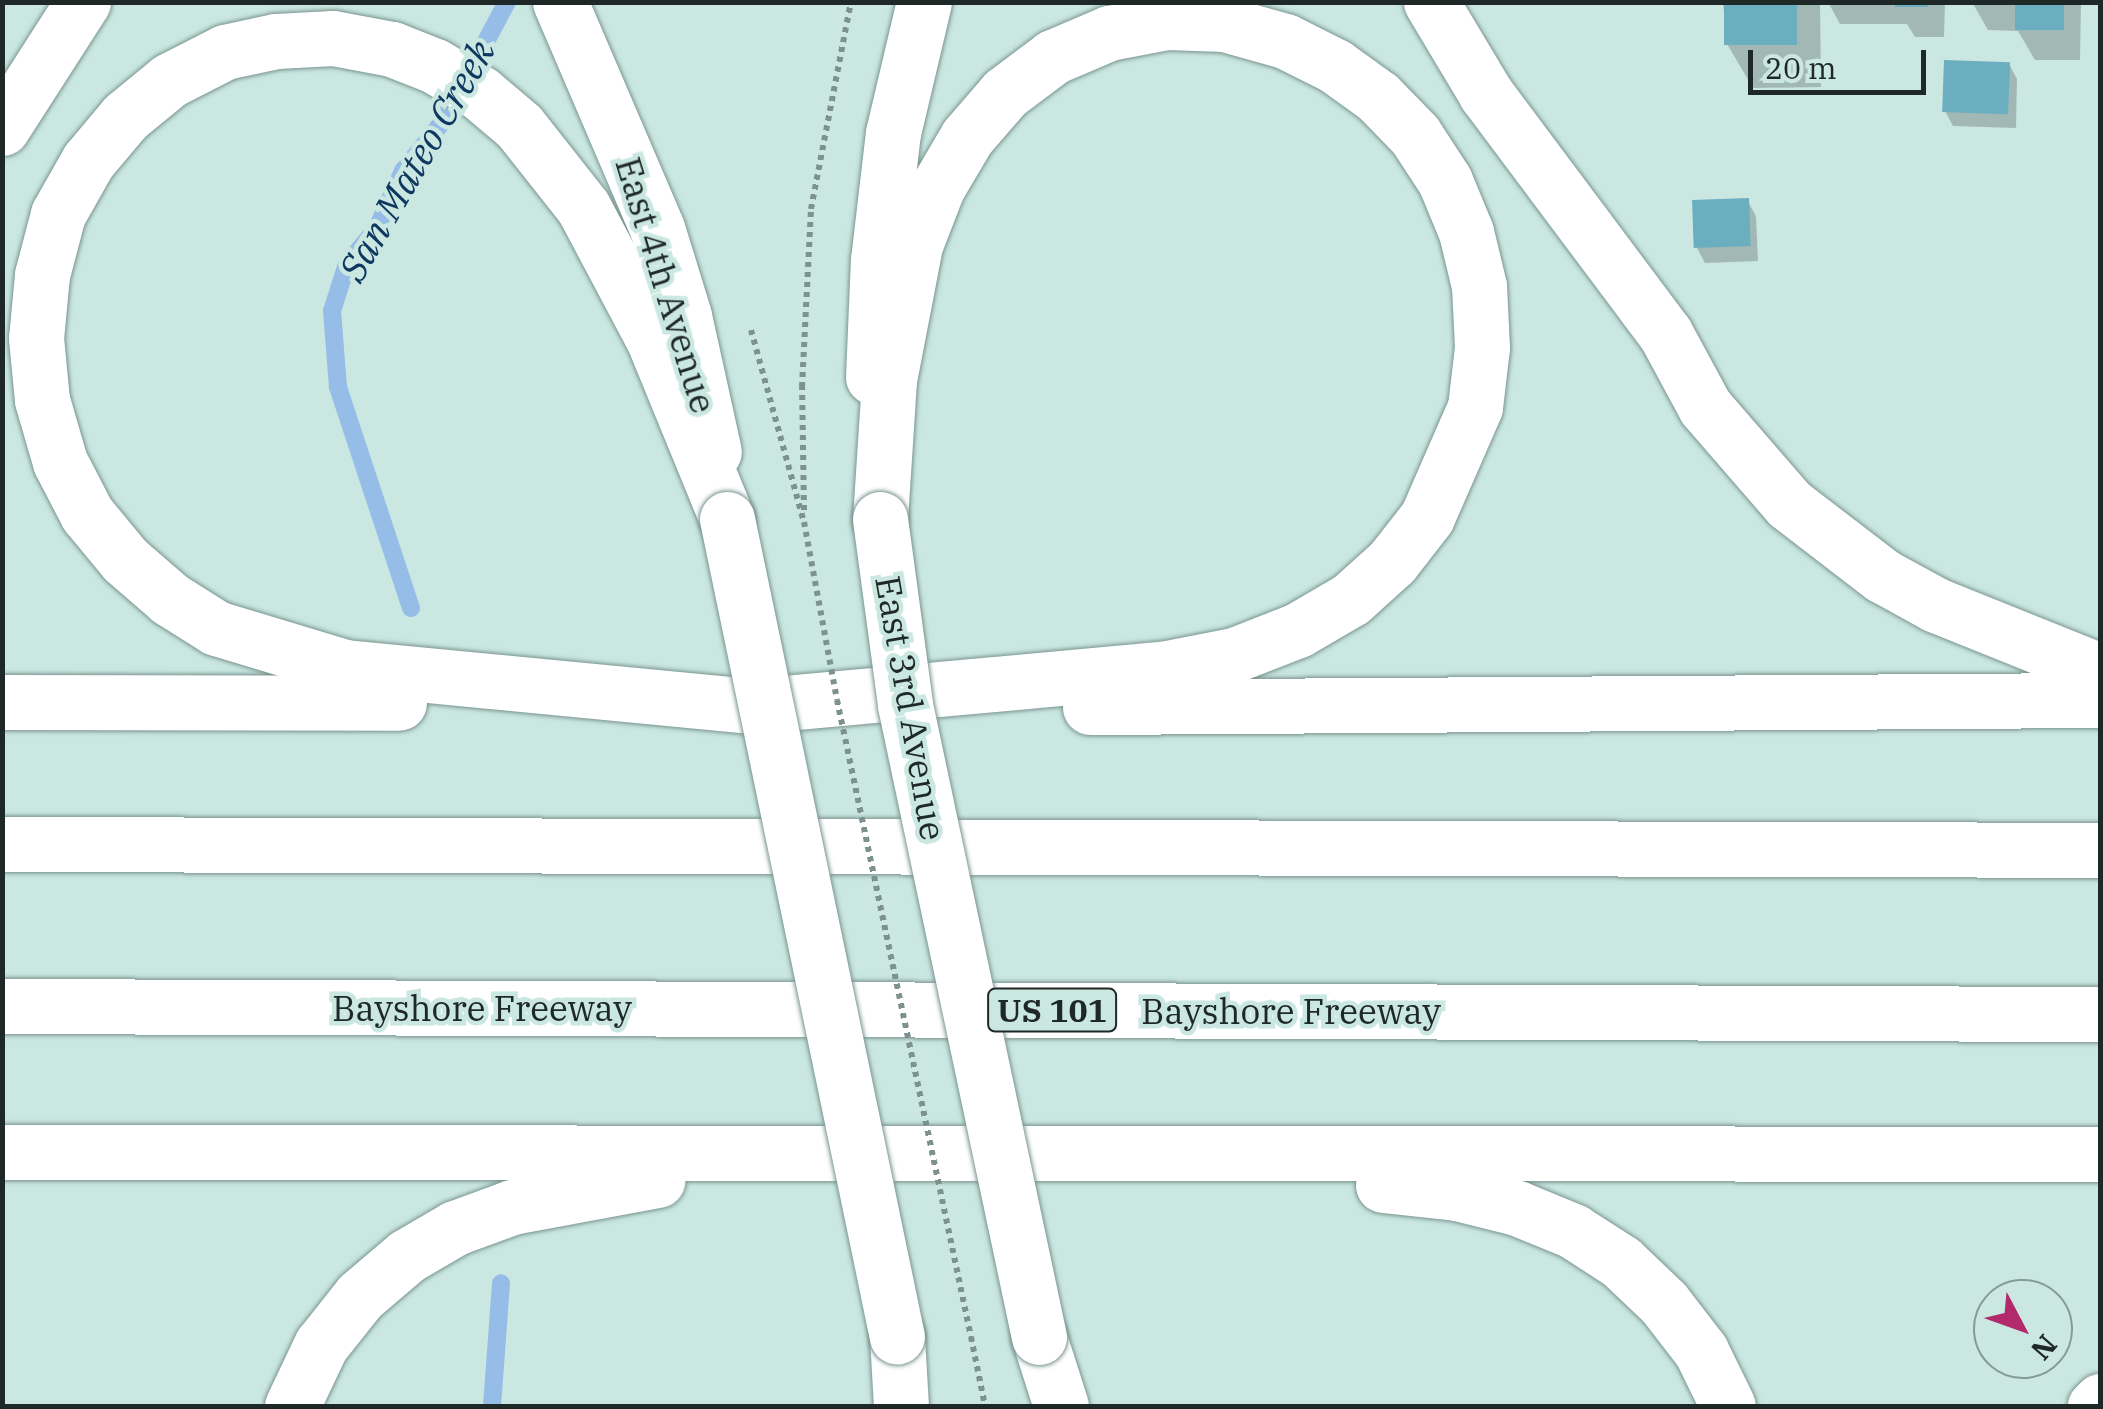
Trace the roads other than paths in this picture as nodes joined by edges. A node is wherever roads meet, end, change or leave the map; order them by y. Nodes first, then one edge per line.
1 (83, 2) edge
2 (924, 2) edge
3 (1431, 2) edge
4 (1444, 2) edge
5 (566, 14) edge
6 (1486, 94) junction
7 (2, 128) edge
8 (727, 519) junction
9 (880, 519) junction
10 (2100, 671) edge
11 (2100, 700) edge
12 (2, 702) edge
13 (752, 706) junction
14 (2, 844) edge
15 (2100, 850) edge
16 (2, 1006) edge
17 (2100, 1014) edge
18 (2, 1152) edge
19 (1052, 1152) junction
20 (2100, 1154) edge
21 (897, 1337) junction
22 (1039, 1337) junction
23 (2100, 1401) edge
24 (292, 1406) edge
25 (901, 1406) edge
26 (914, 1406) edge
27 (1052, 1406) edge
28 (1061, 1406) edge
29 (1728, 1406) edge
30 (2094, 1406) edge

1 - 7 main road
2 - 9 main road, East 3rd Avenue
3 - 6 main road
4 - 6 main road
5 - 8 main road, East 4th Avenue
6 - 10 main road
8 - 13 main road
8 - 21 main road, bridge
9 - 13 main road
9 - 22 main road, East 3rd Avenue, bridge
11 - 13 main road
12 - 13 main road
14 - 15 main road
16 - 17 main road, Bayshore Freeway / US 101
18 - 19 main road
19 - 20 main road
19 - 24 main road
19 - 29 main road
21 - 25 main road
21 - 26 main road
22 - 27 main road, East 3rd Avenue
22 - 28 main road
23 - 30 main road

